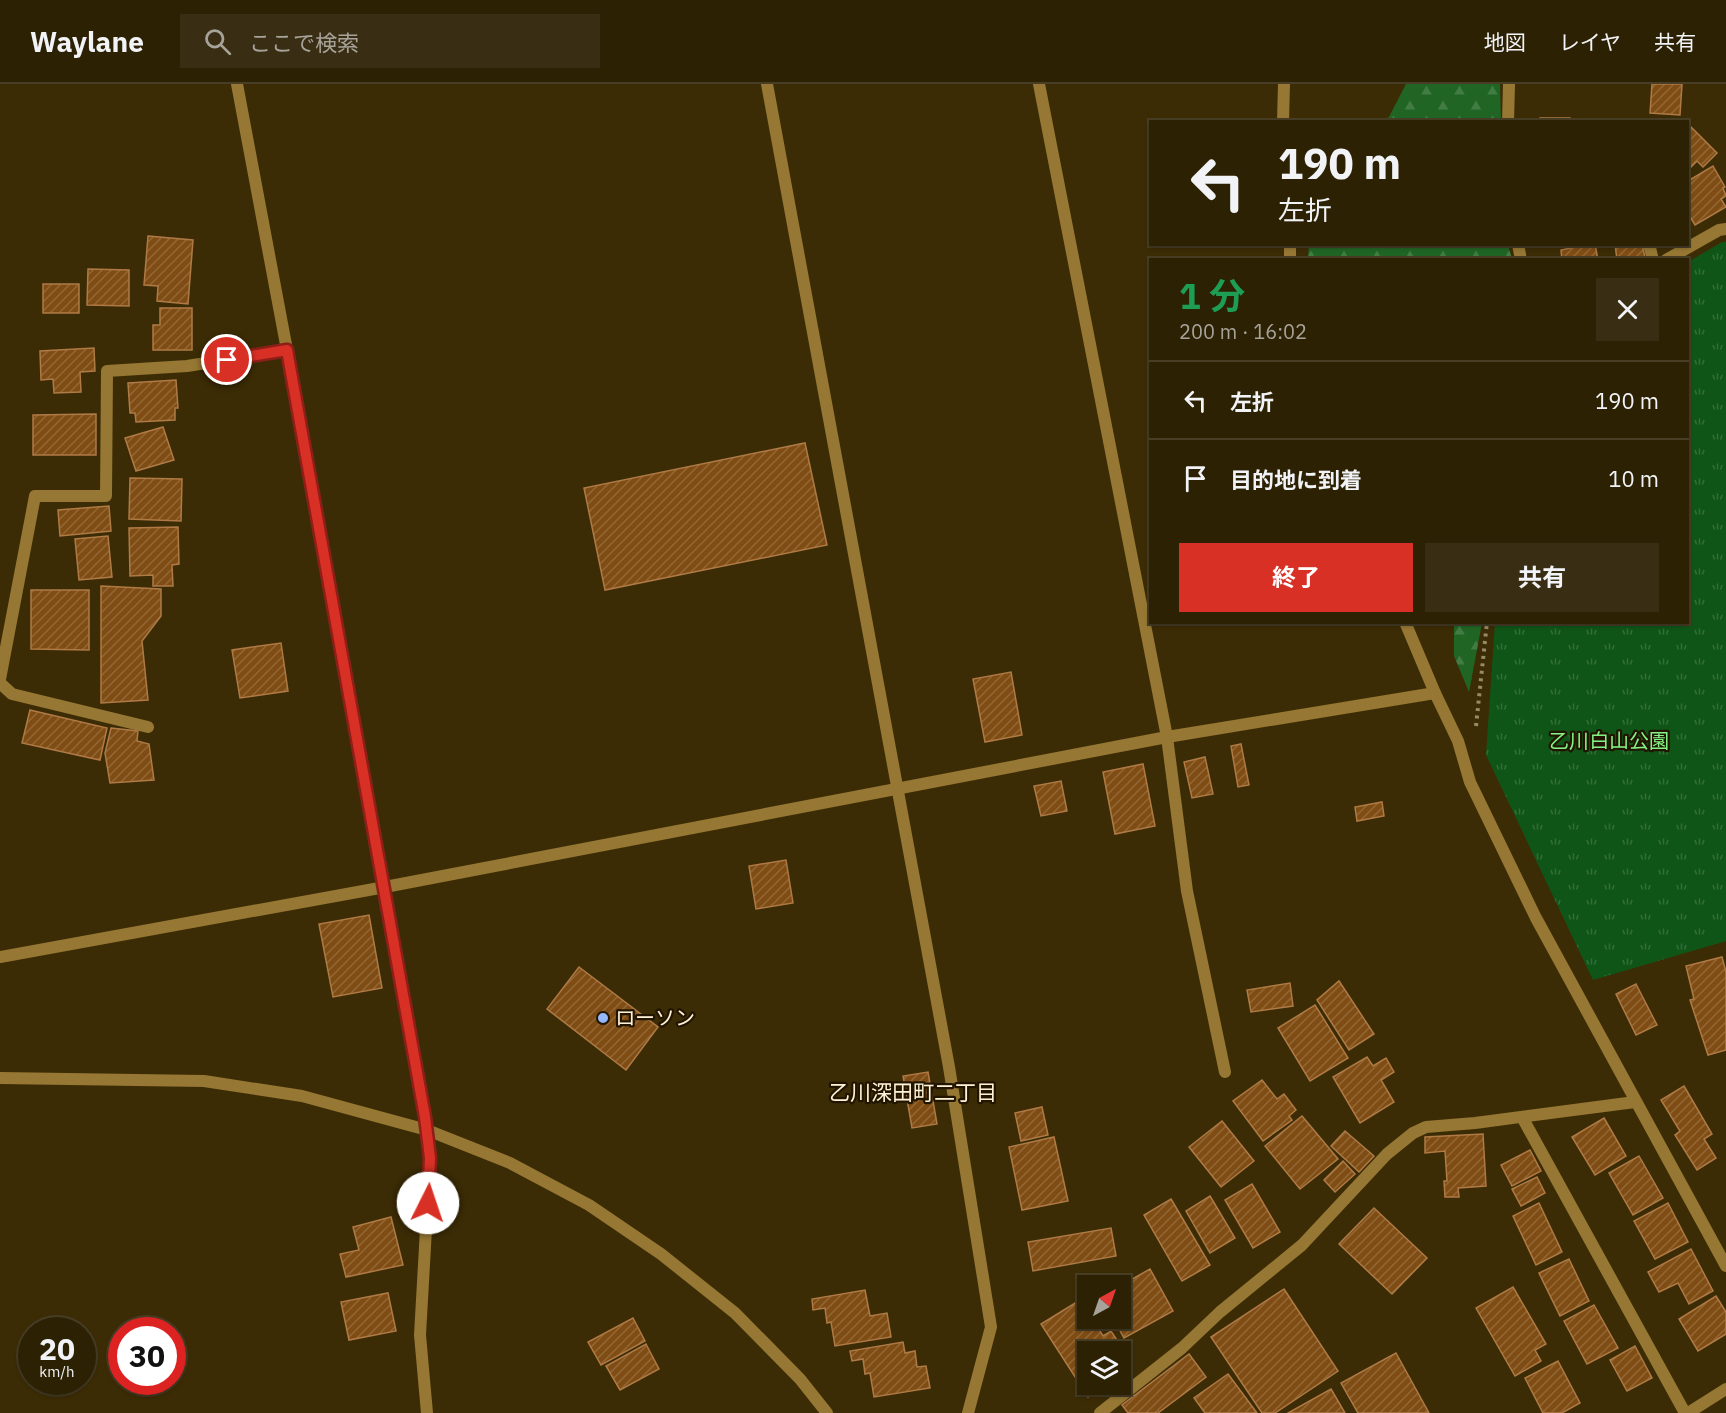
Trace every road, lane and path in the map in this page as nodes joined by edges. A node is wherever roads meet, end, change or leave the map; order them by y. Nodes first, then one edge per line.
1 (237, 84) edge
2 (767, 84) edge
3 (1039, 84) edge
4 (1284, 84) edge
5 (1509, 84) edge
6 (1283, 120) edge
7 (1508, 120) edge
8 (1726, 229) edge
9 (1670, 258) edge
10 (287, 350) junction
11 (1406, 624) edge
12 (1486, 624) edge
13 (0, 681) edge
14 (1434, 693) junction
15 (148, 727) dead end
16 (1475, 736) dead end
17 (1167, 737) junction
18 (896, 790) junction
19 (385, 887) junction
20 (0, 957) edge
21 (1225, 1072) dead end
22 (0, 1078) edge
23 (1635, 1102) junction
24 (1522, 1116) junction
25 (427, 1130) junction
26 (1726, 1266) edge
27 (1726, 1389) edge
28 (427, 1413) edge
29 (827, 1413) edge
30 (968, 1413) edge
31 (1100, 1413) edge
32 (1687, 1413) edge

1 - 10 street
2 - 18 street
3 - 17 street
4 - 6 street
5 - 7 street
8 - 9 street
10 - 13 street
10 - 19 street
11 - 14 street
12 - 16 path
13 - 15 street
14 - 17 street
14 - 23 street
17 - 18 street
17 - 21 street
18 - 19 street
18 - 30 street
19 - 20 street
19 - 25 street
22 - 25 street
23 - 24 street
23 - 26 street
24 - 31 street
24 - 32 street
25 - 28 street
25 - 29 street
27 - 32 street

